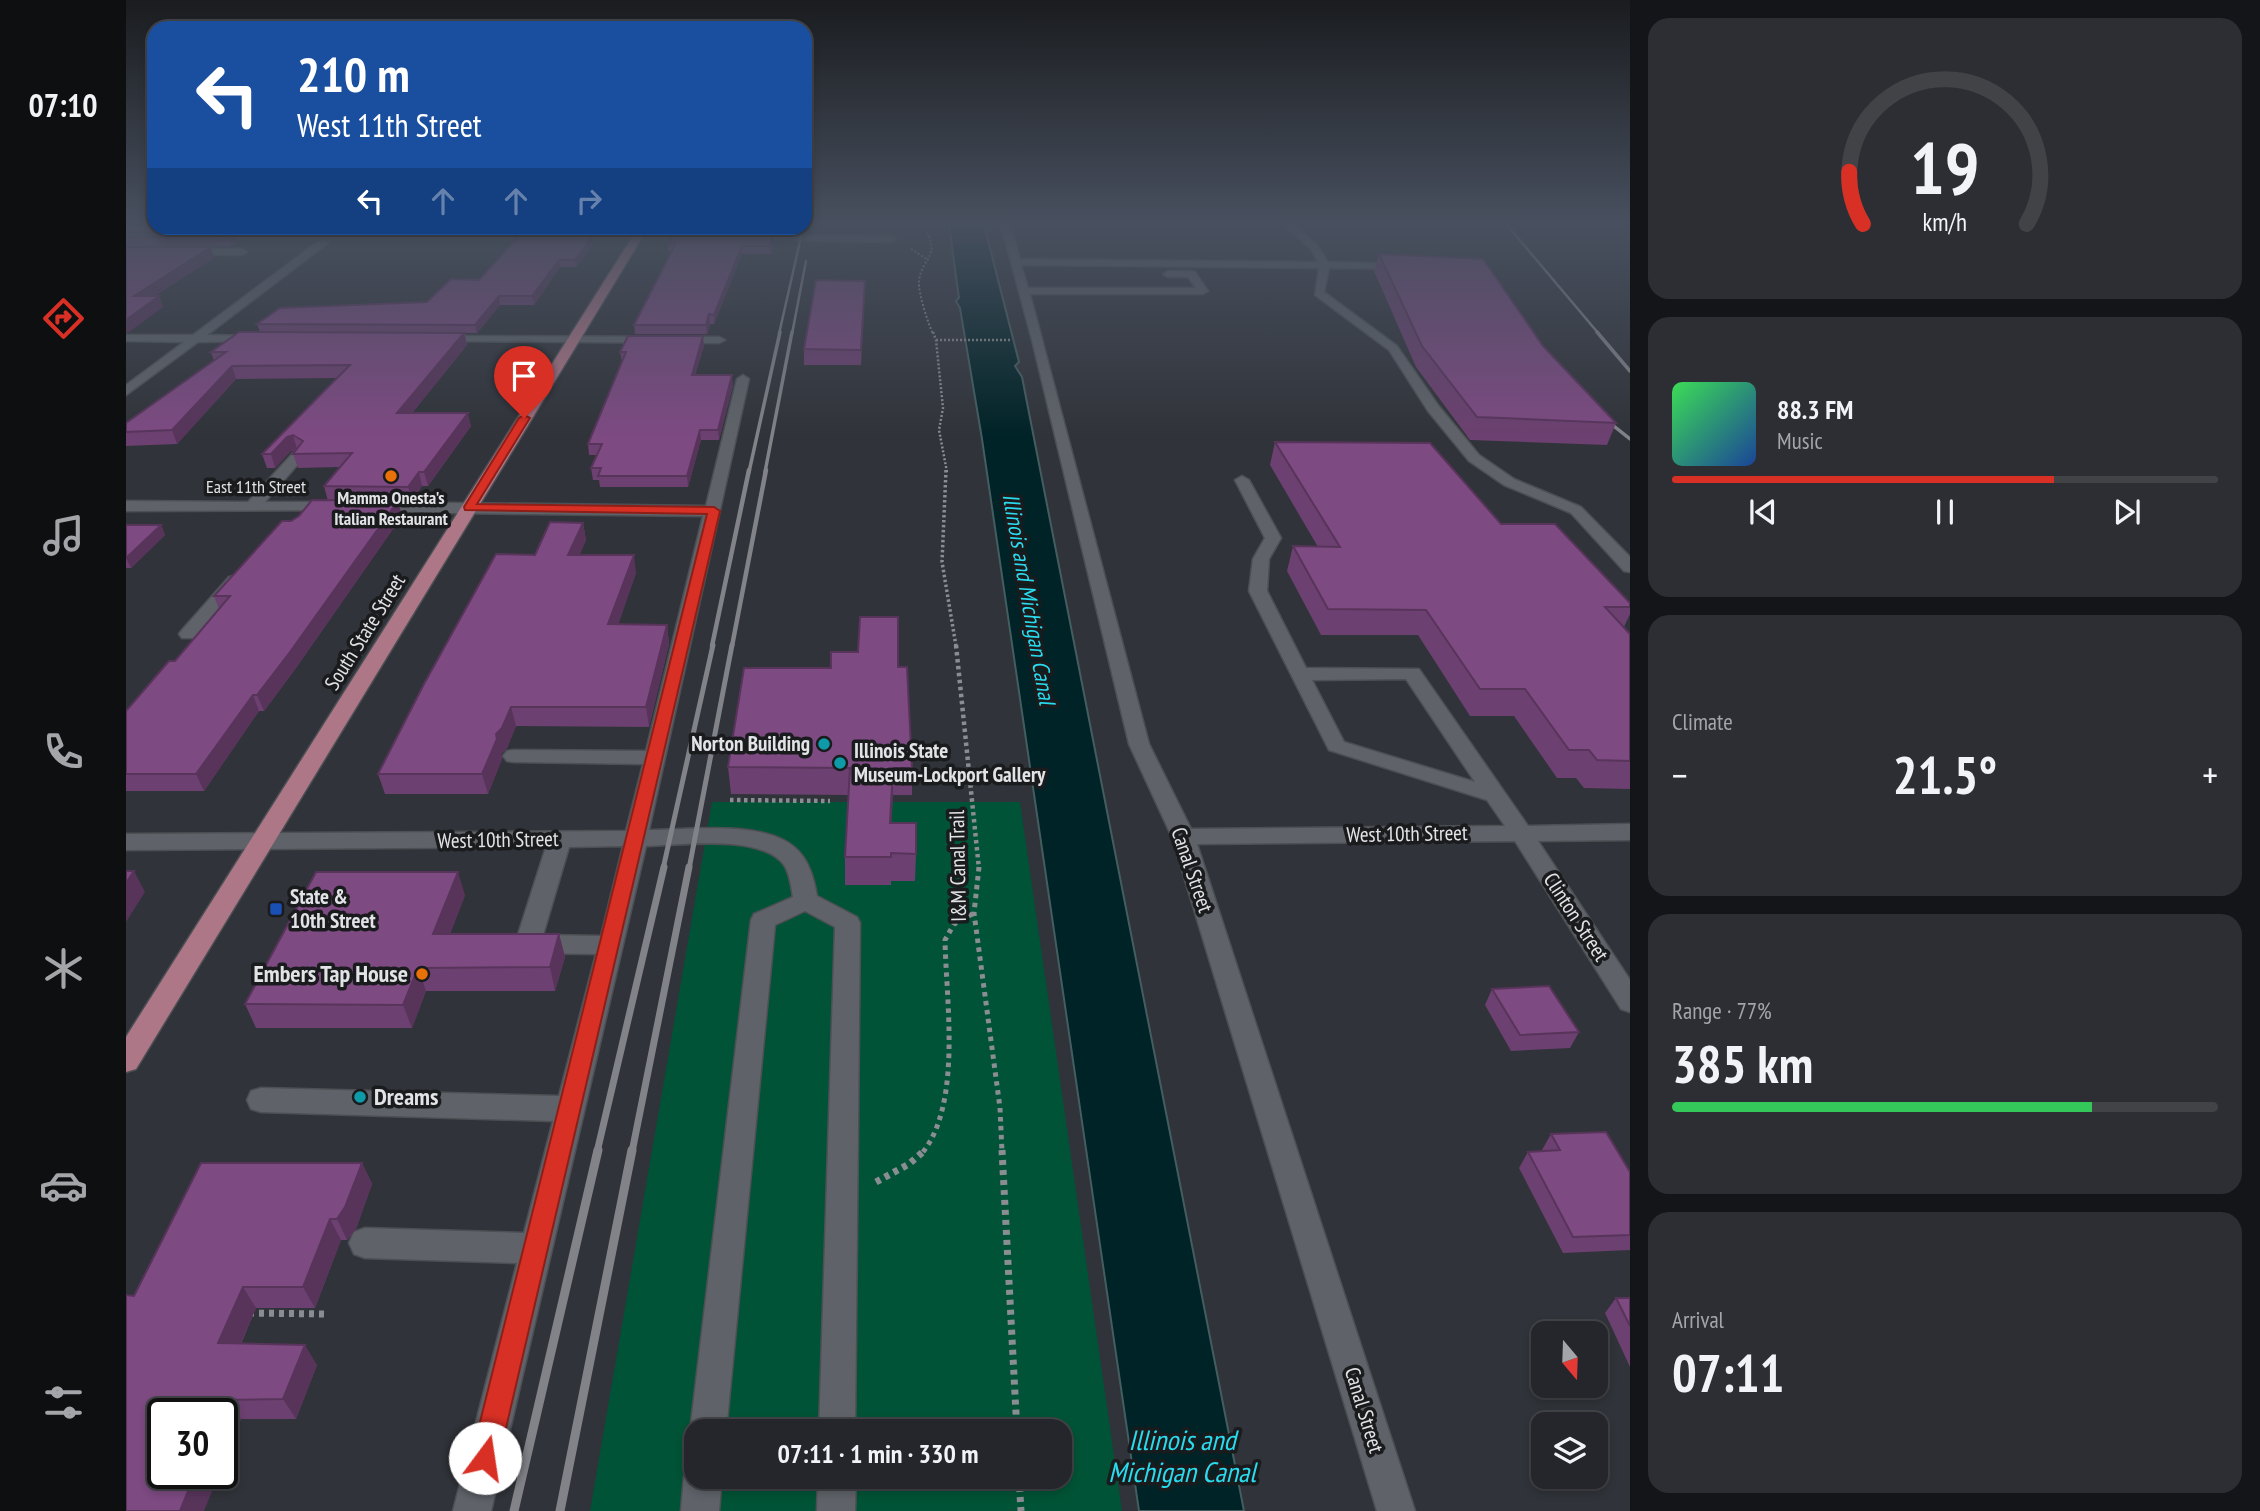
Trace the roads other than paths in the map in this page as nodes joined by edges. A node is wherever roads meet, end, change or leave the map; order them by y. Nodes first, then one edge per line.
1 (250, 296) edge
2 (600, 296) edge
3 (1025, 296) edge
4 (1322, 296) edge
5 (126, 338) edge
6 (194, 338) junction
7 (574, 338) junction
8 (269, 339) edge
9 (429, 339) edge
10 (719, 340) dead end
11 (743, 379) dead end
12 (126, 391) edge
13 (298, 456) edge
14 (1242, 480) dead end
15 (126, 506) edge
16 (252, 507) junction
17 (299, 507) junction
18 (470, 507) junction
19 (714, 511) junction
20 (287, 521) edge
21 (247, 567) edge
22 (1630, 567) edge
23 (188, 634) dead end
24 (1299, 674) junction
25 (514, 756) dead end
26 (654, 758) junction
27 (1495, 795) junction
28 (1630, 831) edge
29 (1521, 833) junction
30 (1183, 837) junction
31 (634, 838) junction
32 (560, 840) junction
33 (126, 842) edge
34 (261, 843) junction
35 (806, 901) junction
36 (611, 945) junction
37 (1630, 1002) edge
38 (126, 1061) edge
39 (261, 1100) dead end
40 (571, 1109) junction
41 (365, 1243) dead end
42 (536, 1248) junction
43 (709, 1419) edge
44 (837, 1419) edge
45 (702, 1489) edge
46 (837, 1489) edge
47 (472, 1511) edge
48 (700, 1511) edge
49 (836, 1511) edge
50 (1396, 1511) edge

1 - 6 street
2 - 7 main road, South State Street
3 - 30 street, Canal Street
4 - 22 street
5 - 6 street
6 - 8 street
6 - 12 street
7 - 9 street
7 - 10 street
7 - 18 main road, South State Street
11 - 19 street
13 - 16 street
14 - 24 street
15 - 16 street, East 11th Street
16 - 17 street, East 11th Street
17 - 18 street, East 11th Street
17 - 20 street
18 - 19 street, East 11th Street
18 - 34 main road, South State Street
19 - 26 street
21 - 23 street
24 - 27 street
24 - 27 street, Clinton Street
25 - 26 street
26 - 31 street
27 - 29 street, Clinton Street
28 - 29 street, West 10th Street
29 - 30 street, West 10th Street
29 - 37 street, Clinton Street
30 - 50 street, Canal Street
31 - 32 street, West 10th Street
31 - 35 street, West 10th Street
31 - 36 street
32 - 34 street, West 10th Street
32 - 36 street
33 - 34 street, West 10th Street
34 - 38 main road, South State Street
35 - 43 street
35 - 44 street
36 - 40 street
39 - 40 street
40 - 42 street
41 - 42 street
42 - 47 street
45 - 48 street
46 - 49 street

